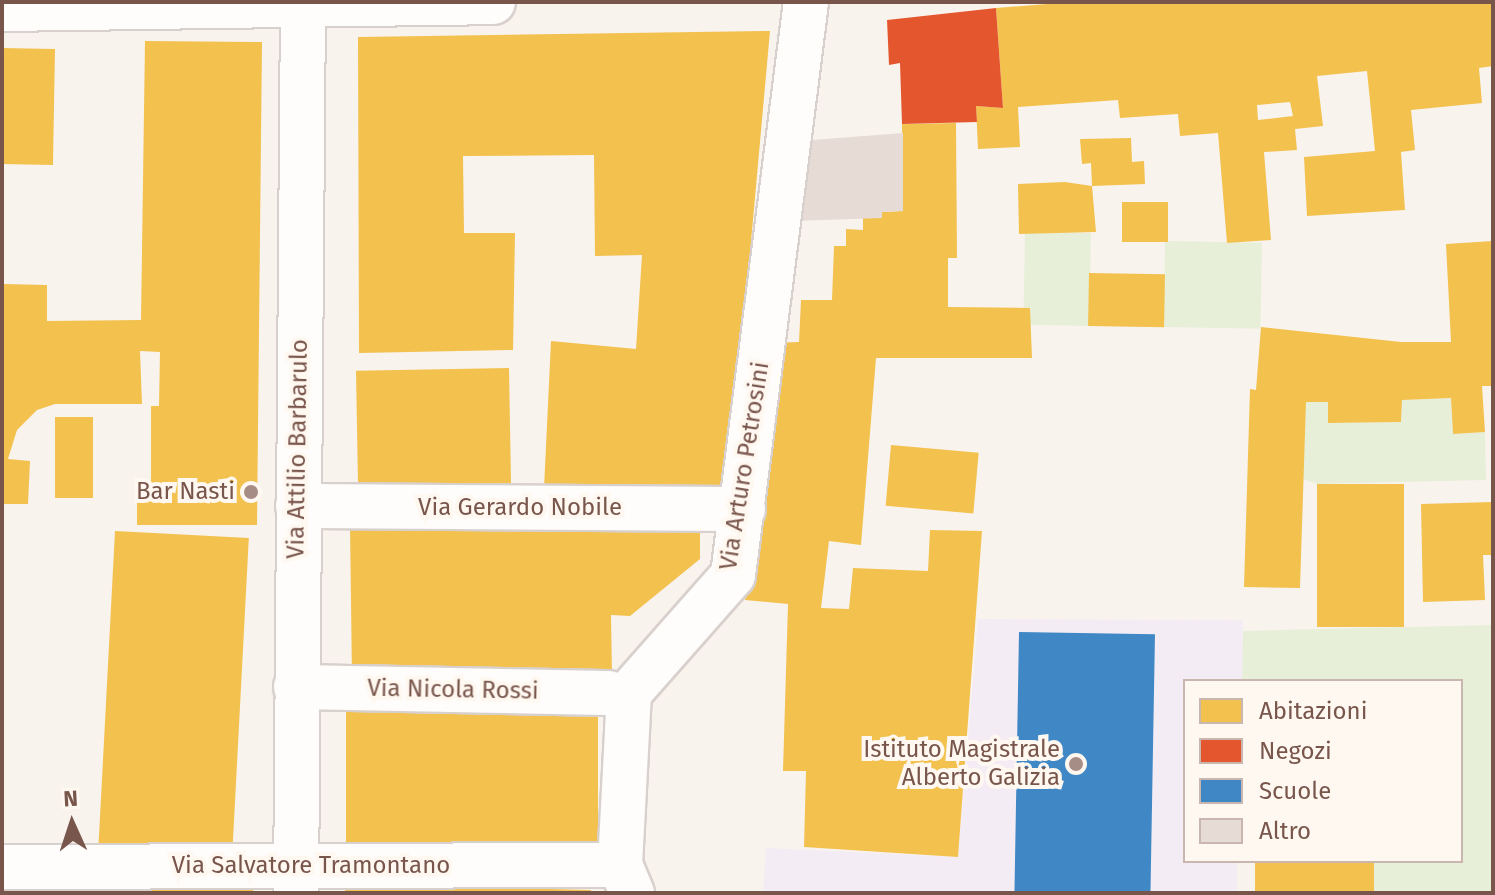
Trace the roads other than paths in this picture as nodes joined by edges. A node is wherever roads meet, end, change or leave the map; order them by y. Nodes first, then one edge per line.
1 (493, 2) edge
2 (806, 2) edge
3 (303, 4) edge
4 (2, 9) edge
5 (298, 506) junction
6 (743, 509) junction
7 (296, 687) junction
8 (609, 693) dead end
9 (2, 867) edge
10 (626, 879) edge
11 (296, 880) edge

1 - 3 street
2 - 6 street, Via Arturo Petrosini
3 - 4 street
3 - 5 street, Via Attilio Barbarulo
5 - 6 street, Via Gerardo Nobile
5 - 7 street, Via Attilio Barbarulo
6 - 10 street, Via Arturo Petrosini
7 - 8 street, Via Nicola Rossi
7 - 11 street, Via Attilio Barbarulo
9 - 11 street, Via Salvatore Tramontano
10 - 11 street, Via Salvatore Tramontano

